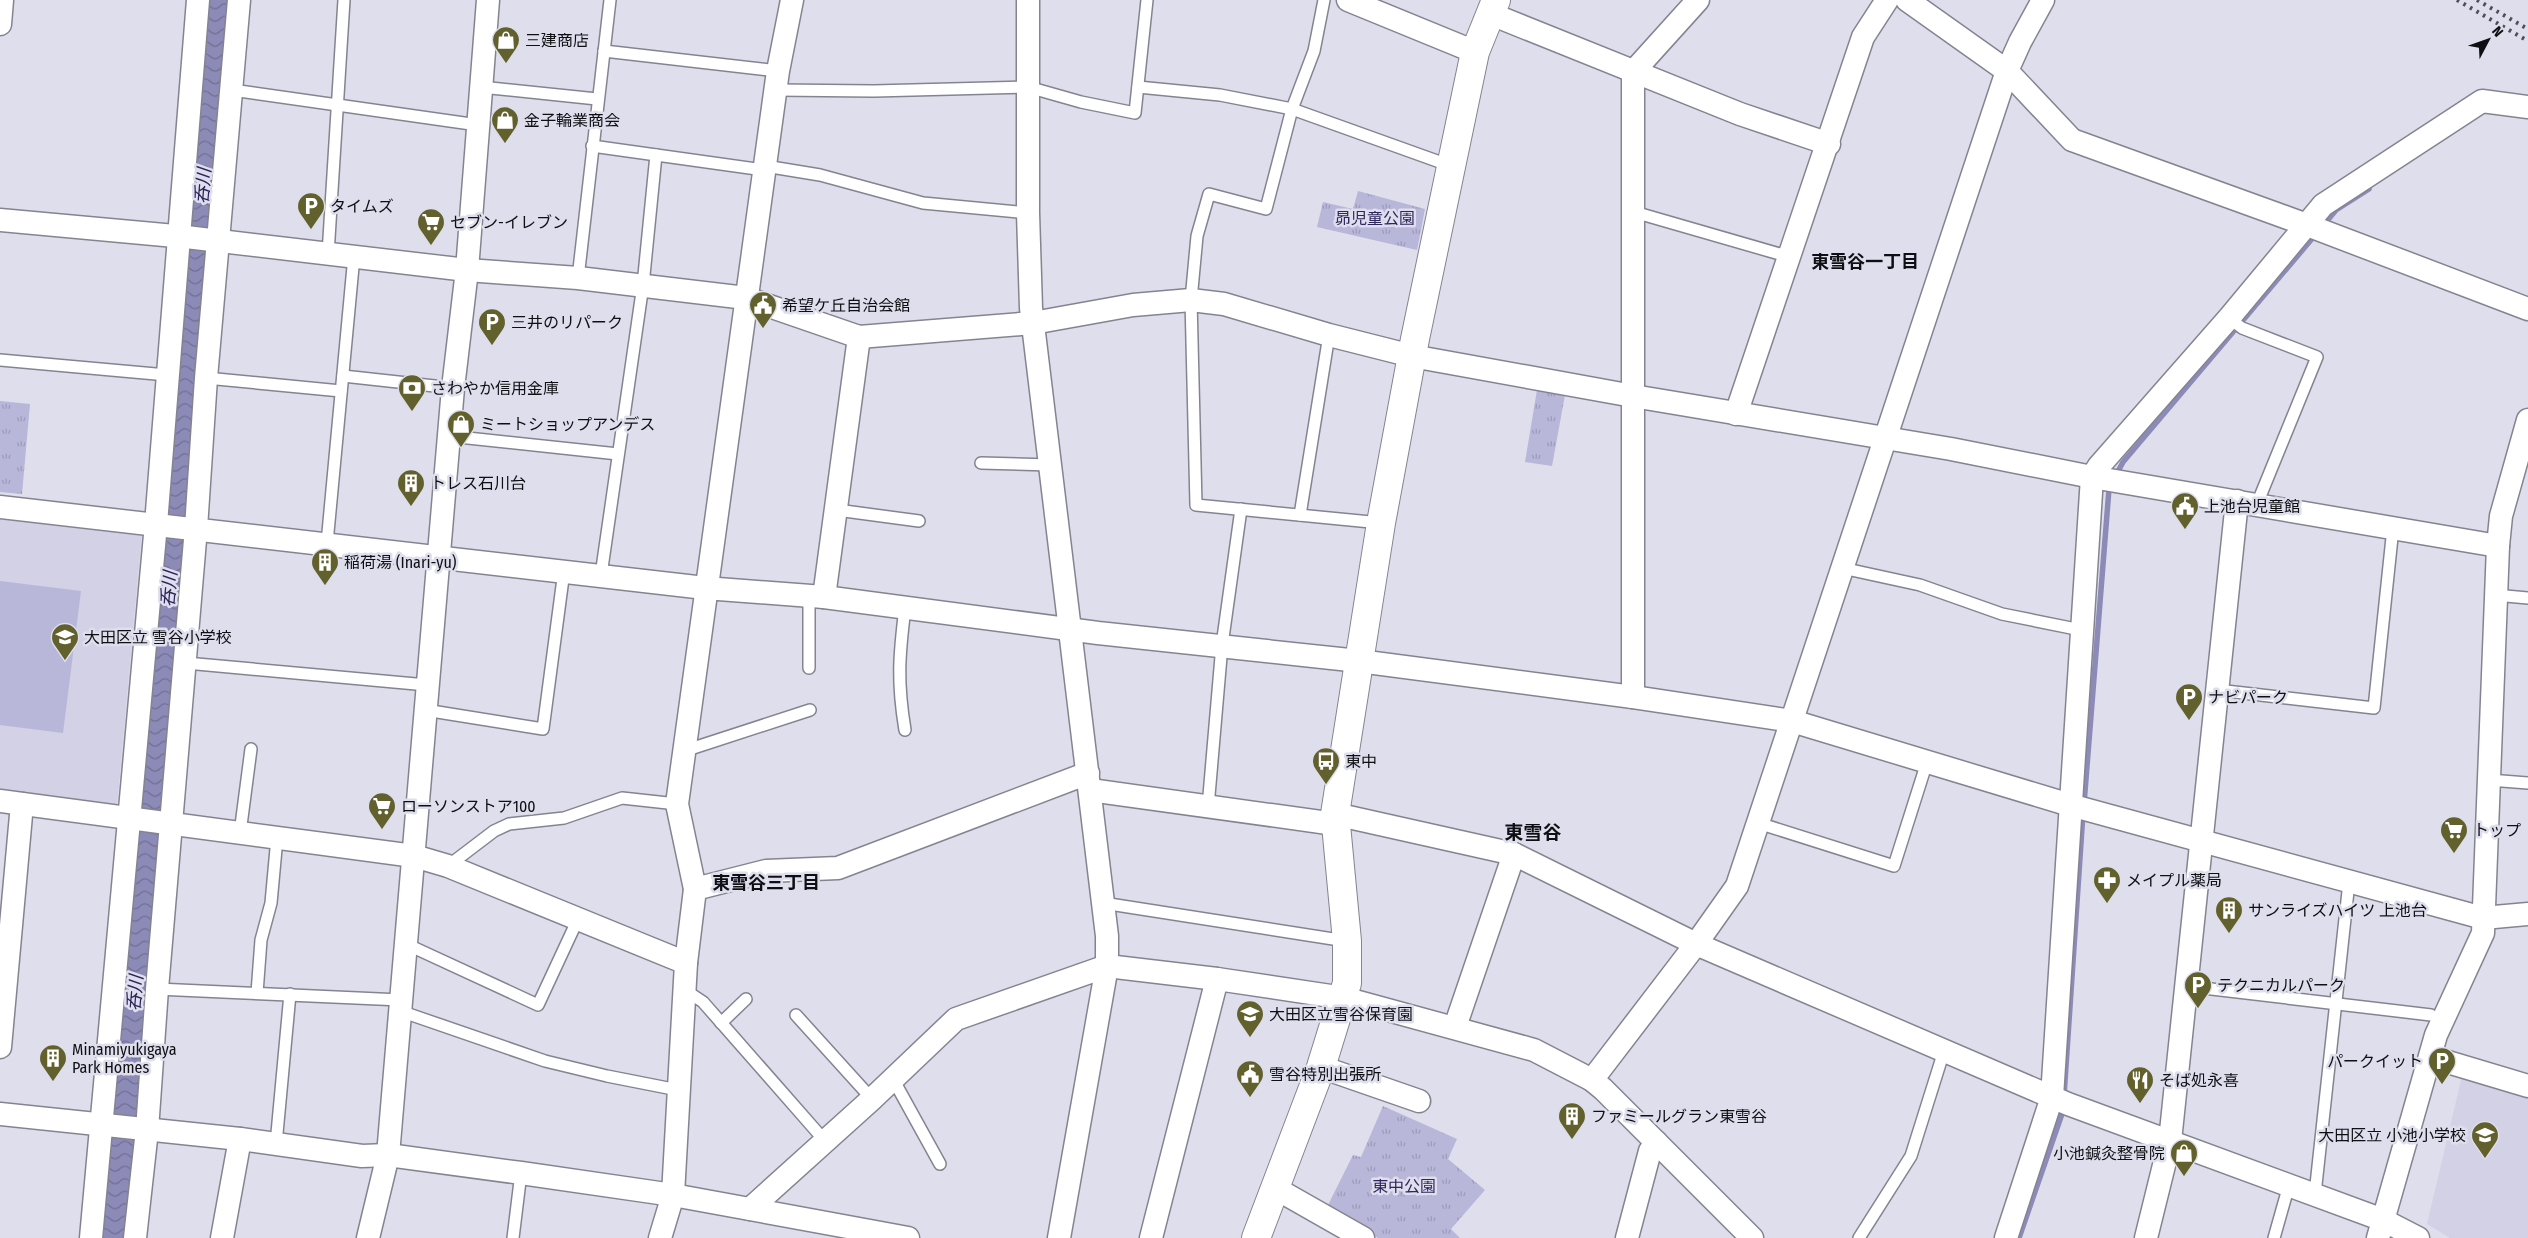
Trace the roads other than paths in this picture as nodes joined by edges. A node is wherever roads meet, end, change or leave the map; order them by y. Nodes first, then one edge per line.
1 (2, 0) edge
2 (198, 0) edge
3 (239, 0) edge
4 (344, 0) edge
5 (488, 0) edge
6 (610, 0) edge
7 (792, 0) edge
8 (1028, 0) edge
9 (1146, 0) edge
10 (1324, 0) edge
11 (1348, 0) edge
12 (1698, 0) edge
13 (1887, 0) edge
14 (1907, 0) edge
15 (2043, 0) edge
16 (1493, 7) edge
17 (0, 24) edge
18 (604, 51) junction
19 (1475, 52) junction
20 (2007, 71) junction
21 (1634, 72) junction
22 (777, 80) junction
23 (481, 86) junction
24 (1138, 86) junction
25 (1028, 87) junction
26 (232, 90) junction
27 (598, 99) junction
28 (338, 105) junction
29 (2528, 107) edge
30 (1292, 109) junction
31 (478, 124) junction
32 (1828, 144) junction
33 (592, 146) junction
34 (656, 155) junction
35 (1451, 166) junction
36 (765, 168) junction
37 (1634, 212) junction
38 (1028, 213) junction
39 (0, 220) edge
40 (2306, 225) junction
41 (182, 237) junction
42 (216, 241) junction
43 (328, 254) junction
44 (354, 256) junction
45 (1790, 257) junction
46 (467, 270) junction
47 (578, 278) junction
48 (642, 285) junction
49 (746, 298) junction
50 (1191, 300) junction
51 (2528, 309) edge
52 (2234, 322) junction
53 (1033, 323) junction
54 (1329, 335) junction
55 (859, 337) junction
56 (1412, 356) junction
57 (0, 360) edge
58 (167, 375) junction
59 (343, 376) junction
60 (206, 378) junction
61 (453, 388) junction
62 (342, 391) junction
63 (1634, 396) junction
64 (1736, 414) junction
65 (2528, 420) edge
66 (449, 436) junction
67 (1883, 439) junction
68 (618, 454) junction
69 (981, 463) dead end
70 (1050, 465) junction
71 (2092, 477) junction
72 (2247, 502) junction
73 (0, 507) edge
74 (1241, 509) junction
75 (837, 510) junction
76 (1300, 515) junction
77 (919, 521) dead end
78 (1381, 523) junction
79 (158, 524) junction
80 (191, 528) junction
81 (2393, 528) junction
82 (327, 543) junction
83 (2498, 546) junction
84 (438, 556) junction
85 (1842, 568) junction
86 (564, 571) junction
87 (601, 575) junction
88 (706, 588) junction
89 (2495, 595) junction
90 (816, 597) junction
91 (2528, 598) edge
92 (905, 608) junction
93 (1070, 629) junction
94 (2081, 630) junction
95 (1222, 645) junction
96 (1359, 661) junction
97 (186, 663) junction
98 (809, 668) dead end
99 (427, 685) junction
100 (2217, 690) junction
101 (1633, 697) junction
102 (425, 710) junction
103 (810, 710) dead end
104 (1792, 721) junction
105 (905, 730) dead end
106 (251, 749) dead end
107 (684, 751) junction
108 (1927, 762) junction
109 (2489, 780) junction
110 (1089, 781) junction
111 (2528, 783) edge
112 (0, 801) edge
113 (22, 804) junction
114 (677, 804) junction
115 (2070, 805) junction
116 (1208, 807) junction
117 (130, 817) junction
118 (1335, 819) junction
119 (169, 823) junction
120 (1758, 823) junction
121 (240, 833) junction
122 (277, 838) junction
123 (2201, 841) junction
124 (1514, 854) junction
125 (414, 856) junction
126 (448, 866) junction
127 (2349, 882) junction
128 (695, 889) junction
129 (1103, 903) junction
130 (2528, 914) edge
131 (2483, 918) junction
132 (578, 919) junction
133 (1347, 941) junction
134 (406, 944) junction
135 (1696, 944) junction
136 (686, 963) junction
137 (1107, 966) junction
138 (1217, 979) junction
139 (2186, 986) junction
140 (156, 989) junction
141 (685, 990) junction
142 (256, 993) junction
143 (290, 994) junction
144 (1344, 998) junction
145 (746, 999) dead end
146 (2336, 1003) junction
147 (400, 1006) junction
148 (796, 1015) dead end
149 (2431, 1015) dead end
150 (721, 1023) junction
151 (1455, 1027) junction
152 (0, 1048) edge
153 (1944, 1051) junction
154 (2430, 1057) junction
155 (1321, 1066) junction
156 (893, 1079) junction
157 (1592, 1080) junction
158 (2528, 1086) edge
159 (678, 1090) junction
160 (872, 1099) junction
161 (2058, 1100) junction
162 (1419, 1101) dead end
163 (0, 1114) edge
164 (105, 1127) junction
165 (143, 1129) junction
166 (240, 1139) junction
167 (825, 1141) junction
168 (2170, 1141) junction
169 (1656, 1142) junction
170 (276, 1144) junction
171 (388, 1155) junction
172 (940, 1164) dead end
173 (522, 1173) junction
174 (2289, 1185) junction
175 (1275, 1188) junction
176 (2315, 1194) junction
177 (673, 1195) junction
178 (750, 1209) junction
179 (2381, 1229) edge
180 (879, 1236) edge
181 (92, 1238) edge
182 (135, 1238) edge
183 (222, 1238) edge
184 (368, 1238) edge
185 (513, 1238) edge
186 (660, 1238) edge
187 (908, 1238) edge
188 (1059, 1238) edge
189 (1151, 1238) edge
190 (1256, 1238) edge
191 (1364, 1238) edge
192 (1627, 1238) edge
193 (1752, 1238) edge
194 (1859, 1238) edge
195 (2006, 1238) edge
196 (2146, 1238) edge
197 (2274, 1238) edge
198 (2418, 1238) edge

1 - 17 street
2 - 41 street
3 - 26 street
4 - 28 lane
5 - 23 street
6 - 18 lane
7 - 22 street
8 - 25 street
9 - 24 lane
10 - 30 lane
11 - 19 street
12 - 21 street
13 - 32 street
14 - 20 street
15 - 20 street
16 - 19 street
16 - 21 street
18 - 22 lane
18 - 27 lane
19 - 35 street
20 - 40 street
20 - 67 street
21 - 32 street
21 - 37 street
22 - 25 lane
22 - 36 street
23 - 27 lane
23 - 31 street
24 - 25 lane
24 - 30 lane
25 - 38 street
26 - 28 lane
26 - 42 street
27 - 33 lane
28 - 31 lane
28 - 43 lane
29 - 40 street
30 - 35 lane
30 - 50 lane
31 - 46 street
32 - 45 street
33 - 34 lane
33 - 47 lane
34 - 36 lane
34 - 48 lane
35 - 56 street
36 - 38 lane
36 - 49 street
37 - 45 lane
37 - 63 street
38 - 53 street
39 - 41 street
40 - 51 street
40 - 52 street
41 - 42 street
41 - 58 street
42 - 43 street
42 - 60 street
43 - 44 street
44 - 46 street
44 - 59 lane
45 - 64 street
46 - 47 street
46 - 61 street
47 - 48 street
48 - 49 street
48 - 68 lane
49 - 55 street
49 - 88 street
50 - 53 street
50 - 54 street
50 - 74 lane
52 - 71 street
52 - 72 lane
53 - 55 street
53 - 70 street
54 - 56 street
54 - 76 lane
55 - 75 street
56 - 63 street
56 - 78 street
57 - 58 lane
58 - 79 street
59 - 61 lane
59 - 62 lane
60 - 62 lane
60 - 80 street
61 - 66 street
62 - 82 lane
63 - 64 street
63 - 101 street
64 - 67 street
65 - 83 street
66 - 68 lane
66 - 84 street
67 - 71 street
67 - 85 street
68 - 87 lane
69 - 70 lane
70 - 93 street
71 - 72 street
71 - 94 street
72 - 81 street
72 - 100 street
73 - 79 street
74 - 76 lane
74 - 95 lane
75 - 77 lane
75 - 90 street
76 - 78 lane
78 - 96 street
79 - 80 street
79 - 117 street
80 - 82 street
80 - 97 street
81 - 83 street
81 - 100 lane
82 - 84 street
83 - 89 street
84 - 86 street
84 - 99 street
85 - 94 lane
85 - 104 street
86 - 87 street
86 - 102 lane
87 - 88 street
88 - 90 street
88 - 107 street
89 - 91 lane
89 - 109 street
90 - 92 street
90 - 98 lane
92 - 93 street
92 - 105 lane
93 - 95 street
93 - 110 street
94 - 115 street
95 - 96 street
95 - 116 lane
96 - 101 street
96 - 118 street
97 - 99 lane
97 - 119 street
99 - 102 street
100 - 123 street
101 - 104 street
102 - 125 street
103 - 107 lane
104 - 108 street
104 - 120 street
106 - 121 lane
107 - 114 street
108 - 115 street
108 - 120 lane
109 - 111 lane
109 - 131 street
110 - 116 street
110 - 128 street
110 - 129 street
112 - 113 street
113 - 117 street
113 - 152 street
114 - 126 lane
114 - 128 street
115 - 123 street
115 - 161 street
116 - 118 street
117 - 119 street
117 - 164 street
118 - 124 street
118 - 133 street
119 - 121 street
119 - 140 street
120 - 135 street
121 - 122 street
122 - 125 street
122 - 142 lane
123 - 127 street
123 - 139 street
124 - 135 street
124 - 151 street
125 - 126 street
125 - 134 street
126 - 132 street
127 - 131 street
127 - 146 lane
128 - 136 street
129 - 133 lane
129 - 137 street
130 - 131 street
131 - 154 street
132 - 134 lane
132 - 136 street
133 - 144 street
134 - 147 street
135 - 153 street
135 - 157 street
136 - 141 street
137 - 138 street
137 - 156 street
137 - 188 street
138 - 144 street
138 - 189 street
139 - 146 lane
139 - 168 street
140 - 142 lane
140 - 165 street
141 - 150 lane
141 - 159 street
142 - 143 lane
143 - 147 lane
143 - 170 lane
144 - 151 street
144 - 155 street
145 - 150 lane
146 - 149 lane
146 - 176 lane
147 - 159 lane
147 - 171 street
148 - 160 lane
150 - 167 lane
151 - 157 street
153 - 161 street
153 - 194 lane
154 - 158 street
154 - 179 street
155 - 162 street
155 - 175 street
156 - 160 street
156 - 172 lane
157 - 169 street
159 - 177 street
160 - 167 street
161 - 168 street
161 - 195 street
163 - 164 street
164 - 165 street
164 - 181 street
165 - 166 street
165 - 182 street
166 - 170 street
166 - 183 street
167 - 178 street
168 - 174 street
168 - 196 street
169 - 192 street
169 - 193 street
170 - 171 street
171 - 173 street
171 - 184 street
173 - 177 street
173 - 185 lane
174 - 176 street
174 - 197 lane
175 - 190 street
175 - 191 street
176 - 179 street
177 - 178 street
177 - 186 street
178 - 180 street
179 - 198 street
180 - 187 street

